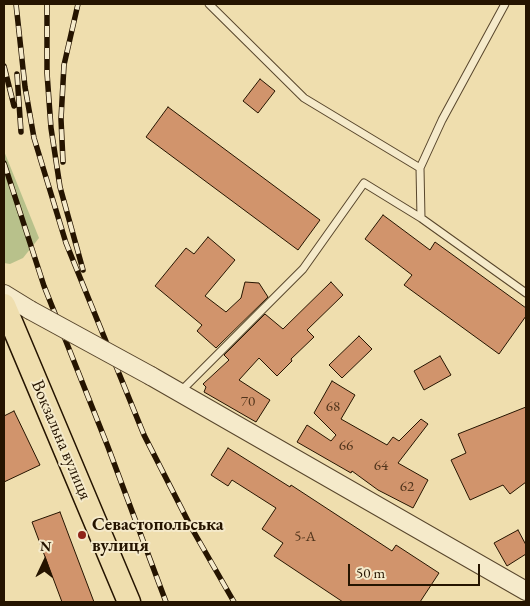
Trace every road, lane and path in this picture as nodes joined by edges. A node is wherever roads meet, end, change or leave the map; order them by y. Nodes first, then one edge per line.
1 (209, 4) edge
2 (505, 4) edge
3 (420, 168) junction
4 (421, 218) junction
5 (526, 293) edge
6 (4, 294) edge
7 (4, 305) edge
8 (179, 393) junction
9 (526, 591) edge
10 (128, 602) edge

1 - 3 lane
2 - 3 lane
3 - 4 lane
4 - 5 lane
4 - 8 lane
6 - 8 street, bridge
7 - 10 main road, Вокзальна вулиця
8 - 9 street

